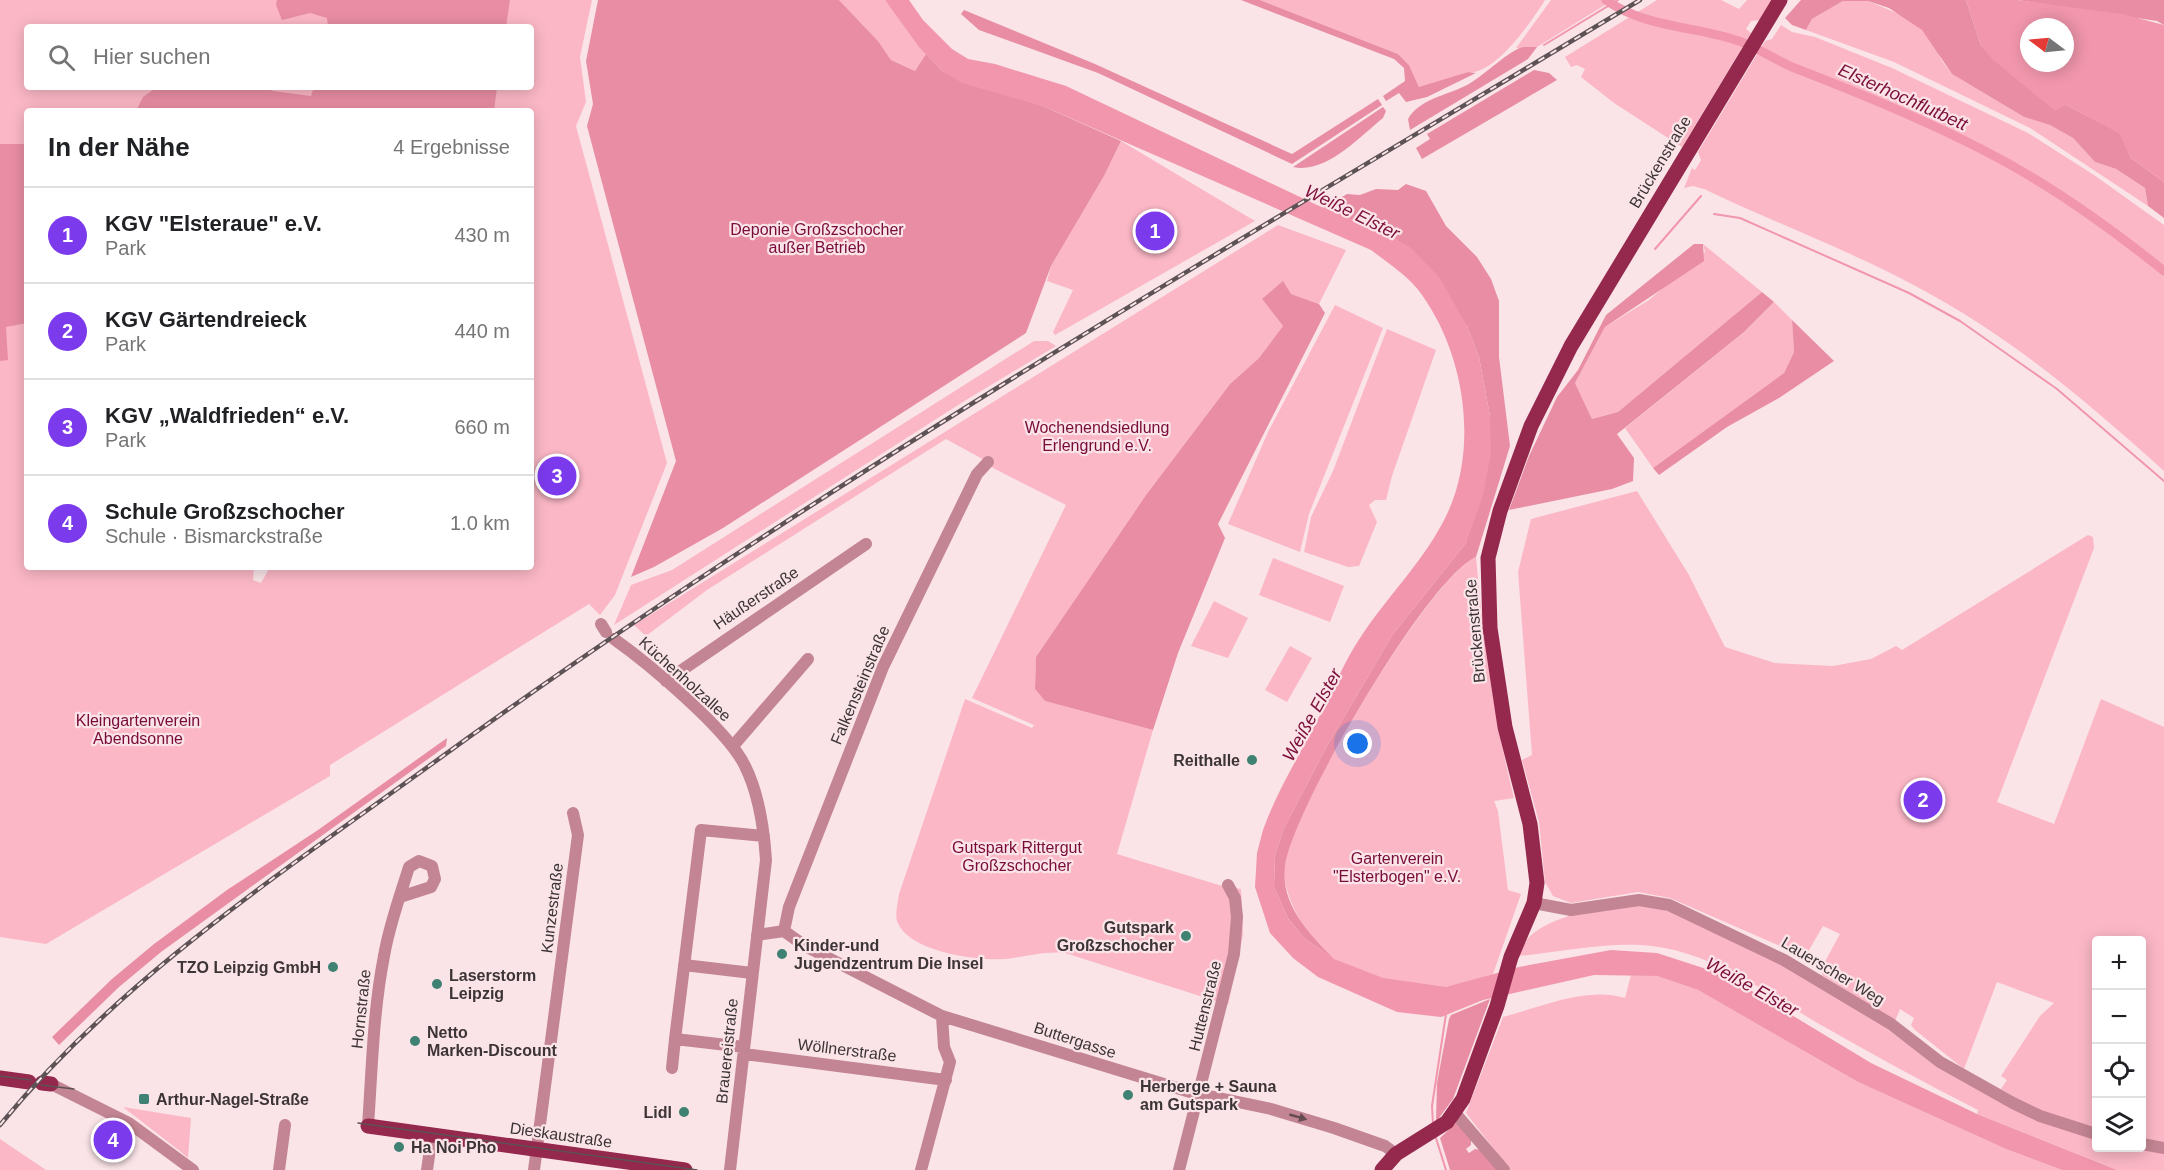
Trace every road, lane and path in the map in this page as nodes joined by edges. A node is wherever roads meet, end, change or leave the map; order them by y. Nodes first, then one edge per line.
1 (1780, 0) edge
2 (988, 462) dead end
3 (866, 544) dead end
4 (607, 632) dead end
5 (808, 659) dead end
6 (666, 681) junction
7 (733, 746) junction
8 (573, 813) dead end
9 (764, 836) junction
10 (1228, 885) dead end
11 (400, 897) dead end
12 (1534, 903) junction
13 (784, 931) junction
14 (757, 935) junction
15 (684, 965) junction
16 (752, 973) junction
17 (942, 1016) junction
18 (675, 1040) junction
19 (744, 1051) junction
20 (672, 1068) dead end
21 (0, 1078) edge
22 (946, 1080) junction
23 (41, 1083) joint
24 (1200, 1094) junction
25 (1451, 1118) junction
26 (285, 1125) dead end
27 (368, 1126) joint
28 (2092, 1132) edge
29 (432, 1135) junction
30 (2146, 1145) edge
31 (2164, 1148) edge
32 (536, 1150) junction
33 (1396, 1154) junction
34 (192, 1170) edge
35 (279, 1170) edge
36 (427, 1170) edge
37 (534, 1170) edge
38 (685, 1170) edge
39 (730, 1170) edge
40 (921, 1170) edge
41 (1179, 1170) edge
42 (1382, 1170) edge
43 (1504, 1170) edge

1 - 12 main road, Brückenstraße
2 - 13 street, Falkensteinstraße
3 - 6 street, Häußerstraße
4 - 6 street, Küchenholzallee
5 - 7 street, Küchenholzallee
6 - 7 street, Küchenholzallee
7 - 9 street, Küchenholzallee
8 - 32 street, Kunzestraße
9 - 14 street, Küchenholzallee
9 - 15 street
10 - 24 street, Huttenstraße
11 - 27 street, Hornstraße
12 - 25 main road, Brückenstraße
12 - 28 street, Lauerscher Weg
13 - 14 street
13 - 17 street, Buttergasse
14 - 16 street, Brauereistraße
15 - 16 street
15 - 18 street
16 - 19 street, Brauereistraße
17 - 22 street
17 - 24 street, Buttergasse
18 - 19 street, Wöllnerstraße
18 - 20 street
19 - 22 street, Wöllnerstraße
19 - 39 street, Brauereistraße
21 - 23 main road
22 - 40 street
23 - 34 street
24 -> 33 street, Buttergasse
24 - 41 street, Huttenstraße
25 - 33 main road, Brückenstraße
25 - 43 street
26 - 35 street
27 - 29 main road, Dieskaustraße
29 - 32 main road, Dieskaustraße
29 - 36 street
30 - 31 street
32 - 37 street, Kunzestraße
32 - 38 main road, Dieskaustraße
33 - 42 main road, Brückenstraße

